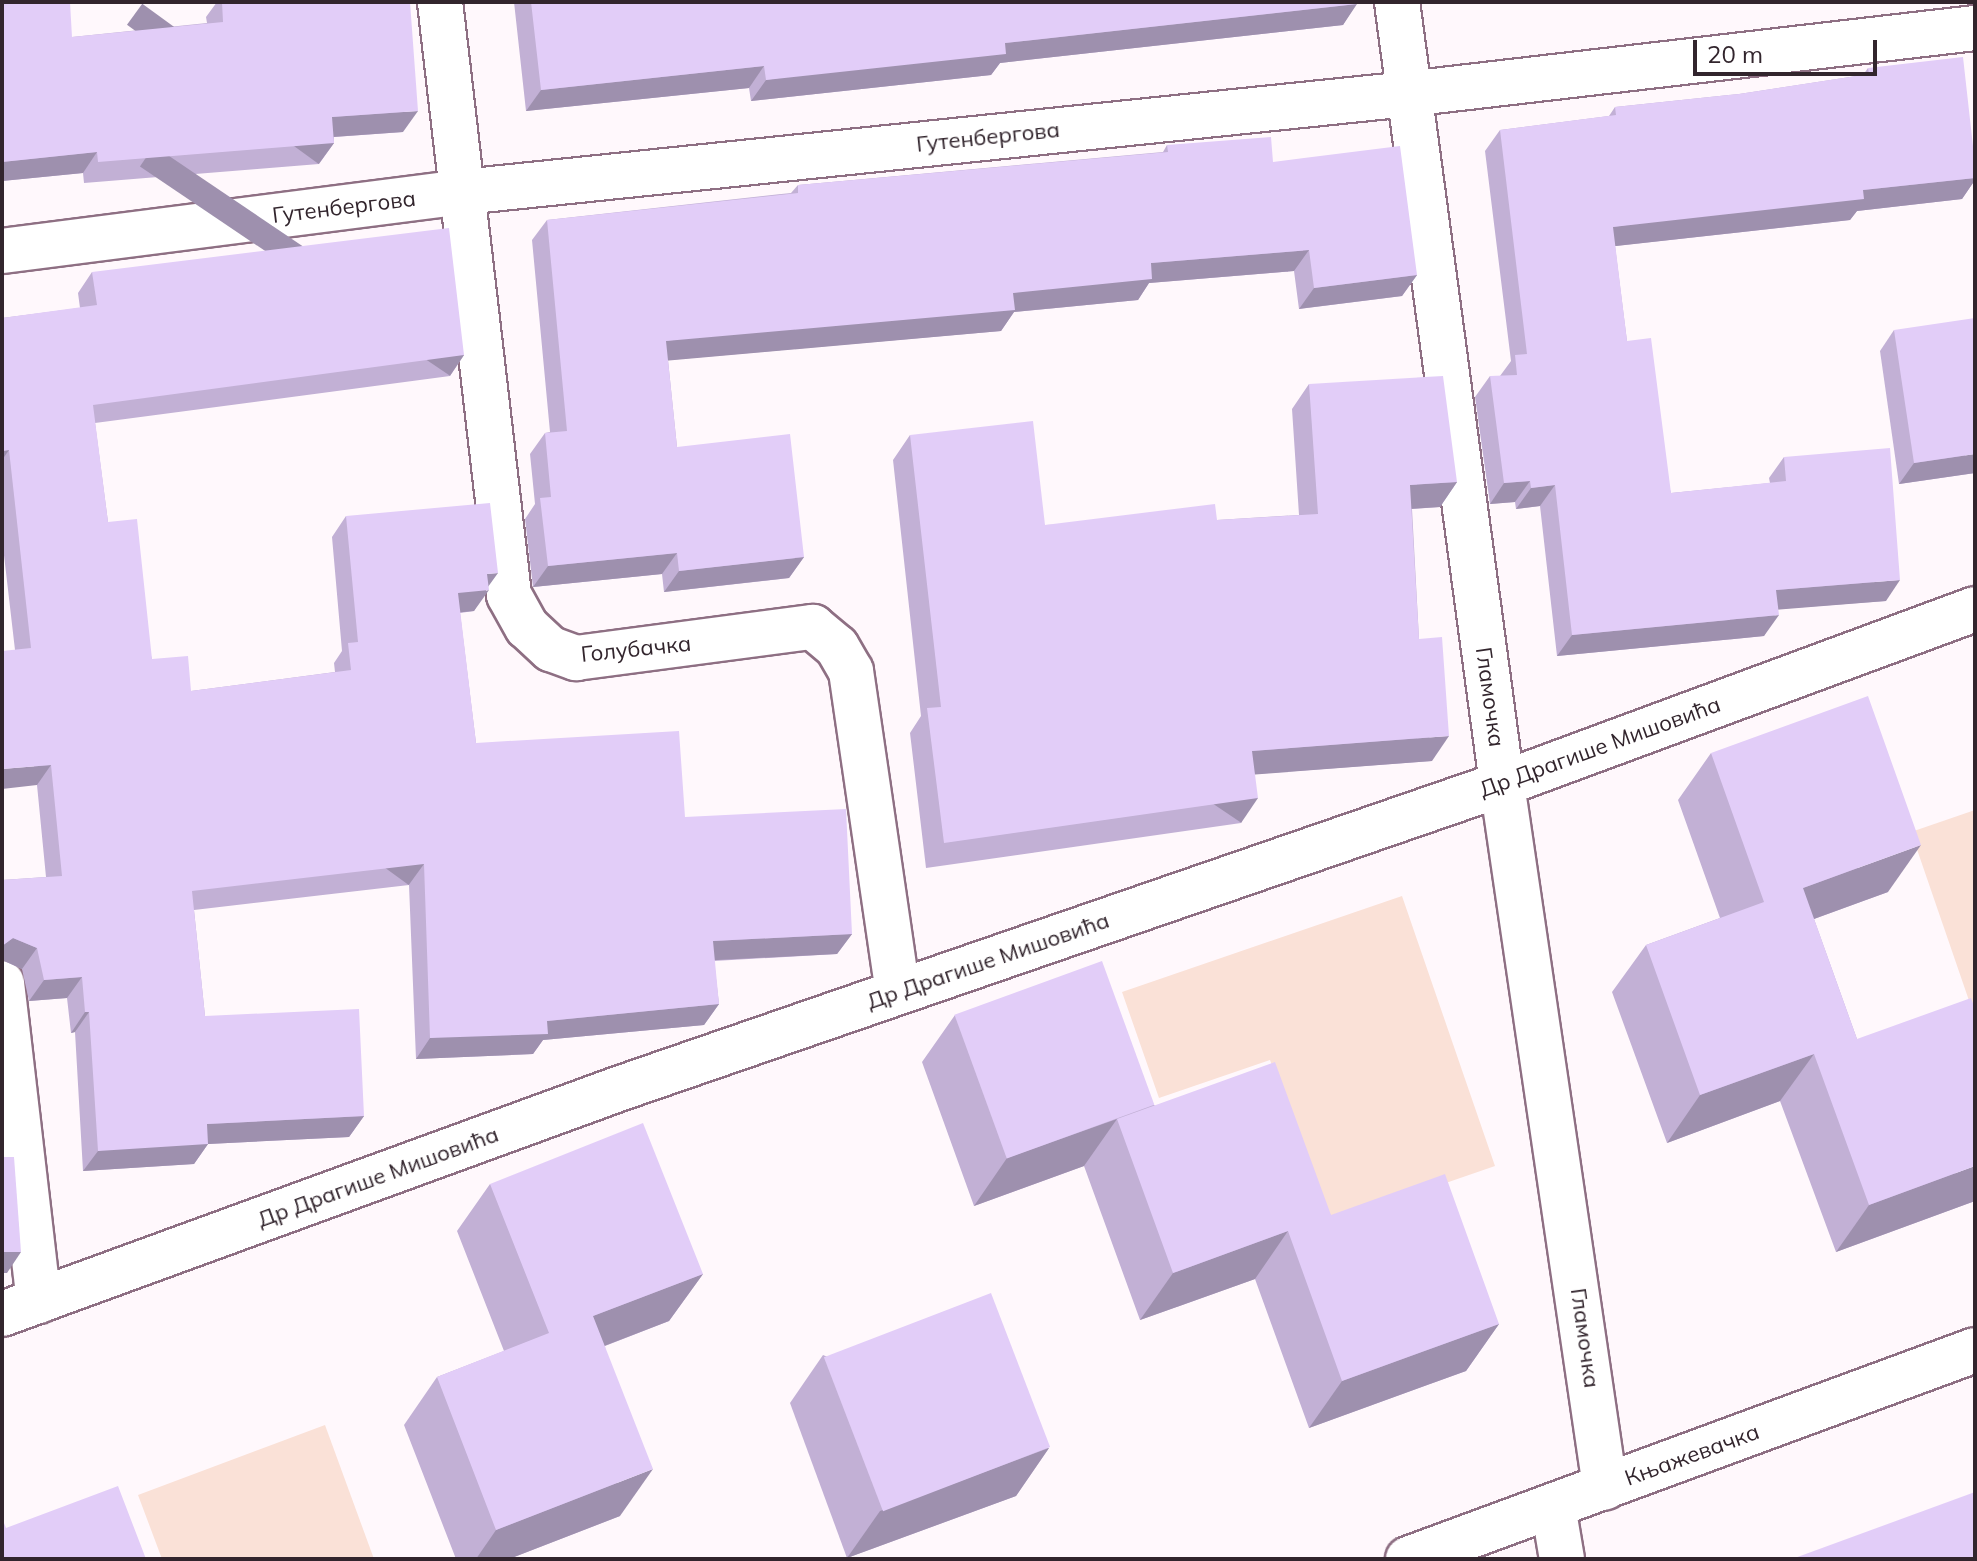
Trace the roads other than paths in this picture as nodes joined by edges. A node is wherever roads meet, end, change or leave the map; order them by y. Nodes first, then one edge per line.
1 (440, 2) edge
2 (1397, 2) edge
3 (1967, 20) edge
4 (1408, 94) junction
5 (463, 192) junction
6 (2, 251) edge
7 (1975, 609) edge
8 (1502, 784) junction
9 (2, 983) edge
10 (898, 992) junction
11 (21, 1308) edge
12 (1975, 1350) edge
13 (1605, 1487) junction
14 (1553, 1506) junction
15 (1408, 1559) edge
16 (1562, 1559) edge

1 - 5 street, Голубачка
2 - 4 street, Гламочка
3 - 4 street, Гутенбергова
4 - 5 street, Гутенбергова
4 - 8 street, Гламочка
5 - 6 street, Гутенбергова
5 - 10 street, Голубачка
7 - 8 street, Др Драгише Мишовића
8 - 10 street, Др Драгише Мишовића
8 - 13 street, Гламочка
9 - 11 street
10 - 11 street, Др Драгише Мишовића
12 - 13 street, Књажевачка
13 - 14 street, Књажевачка
14 - 15 street, Књажевачка
14 - 16 street

